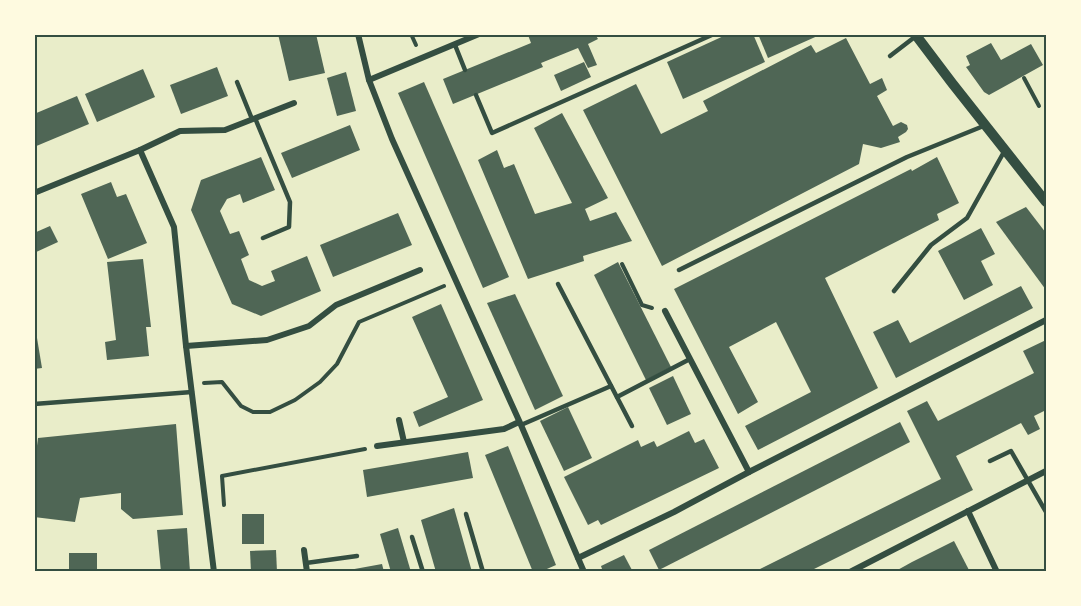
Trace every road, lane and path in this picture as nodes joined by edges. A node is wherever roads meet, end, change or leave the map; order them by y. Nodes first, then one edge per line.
1 (358, 34) edge
2 (479, 34) edge
3 (714, 34) edge
4 (916, 35) edge
5 (455, 45) junction
6 (890, 57) dead end
7 (465, 70) dead end
8 (1024, 78) dead end
9 (369, 80) junction
10 (237, 82) dead end
11 (476, 95) dead end
12 (294, 103) dead end
13 (1039, 106) dead end
14 (253, 119) junction
15 (986, 125) junction
16 (140, 150) junction
17 (1005, 150) junction
18 (34, 193) edge
19 (1047, 202) edge
20 (263, 238) dead end
21 (622, 264) dead end
22 (420, 270) dead end
23 (679, 270) dead end
24 (456, 281) junction
25 (558, 284) dead end
26 (894, 291) dead end
27 (665, 311) joint
28 (1047, 320) edge
29 (186, 346) junction
30 (690, 359) junction
31 (191, 384) junction
32 (611, 386) junction
33 (192, 392) junction
34 (617, 397) junction
35 (34, 404) edge
36 (399, 420) dead end
37 (520, 423) junction
38 (632, 426) dead end
39 (404, 442) junction
40 (378, 446) joint
41 (990, 461) dead end
42 (1047, 471) edge
43 (749, 472) junction
44 (1029, 481) junction
45 (224, 505) dead end
46 (968, 511) junction
47 (1047, 512) edge
48 (466, 514) dead end
49 (412, 537) dead end
50 (304, 550) dead end
51 (357, 556) dead end
52 (578, 558) junction
53 (306, 563) junction
54 (214, 572) edge
55 (307, 572) edge
56 (423, 572) edge
57 (483, 572) edge
58 (584, 572) edge
59 (850, 572) edge
60 (997, 572) edge

1 - 9 street
2 - 5 street
3 - 11 lane
4 - 6 lane
4 - 15 street
5 - 7 lane
5 - 9 street
8 - 13 path
9 - 24 street
10 - 14 lane
12 - 14 street
14 - 16 street
14 - 20 lane
15 - 17 street
15 - 23 lane
16 - 18 street
16 - 29 street
17 - 19 street
17 - 26 lane
21 - 27 path
22 - 29 street
24 - 31 path
24 - 37 street
25 - 32 lane
27 - 30 street
28 - 43 street
29 - 31 street
30 - 34 lane
30 - 43 street
31 - 33 street
32 - 34 lane
32 - 37 lane
33 - 35 lane
33 - 54 street
34 - 38 lane
36 - 39 street
37 - 39 street
37 - 52 street
39 - 40 street
40 - 45 path
41 - 44 lane
42 - 44 street
43 - 52 street
44 - 46 street
44 - 47 lane
46 - 59 street
46 - 60 street
48 - 57 lane
49 - 56 lane
50 - 53 street
51 - 53 lane
52 - 58 street
53 - 55 street

